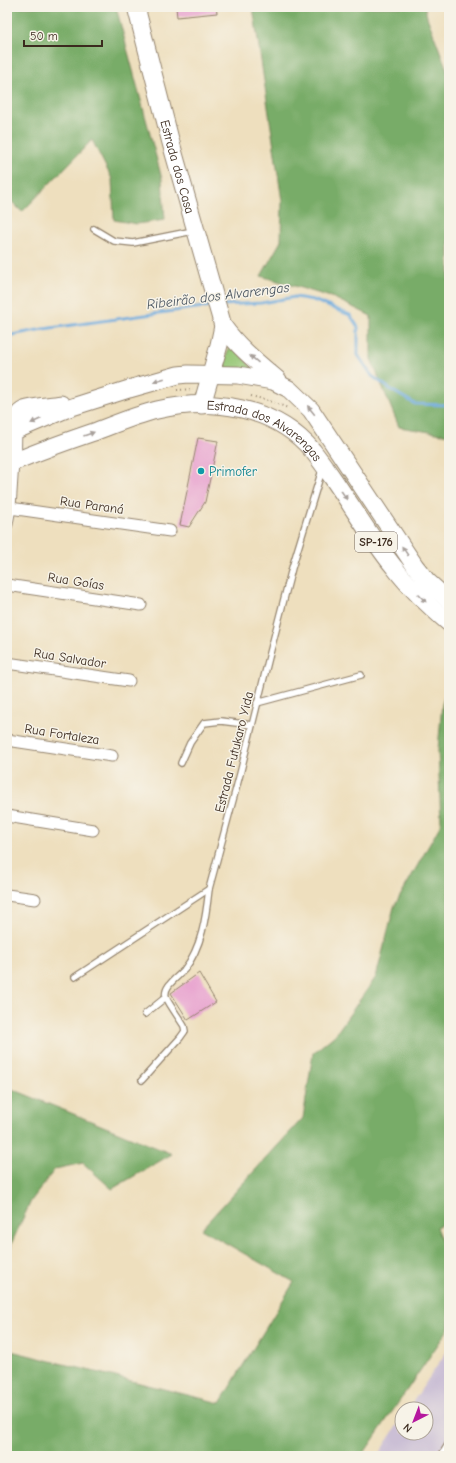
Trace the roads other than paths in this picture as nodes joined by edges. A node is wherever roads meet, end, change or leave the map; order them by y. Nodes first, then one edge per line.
1 (136, 7) edge
2 (94, 229) dead end
3 (196, 230) junction
4 (222, 320) junction
5 (219, 345) junction
6 (212, 373) junction
7 (188, 374) junction
8 (283, 385) junction
9 (204, 398) junction
10 (10, 433) edge
11 (10, 464) edge
12 (324, 466) junction
13 (10, 508) junction
14 (7, 524) edge
15 (170, 531) dead end
16 (7, 585) edge
17 (449, 601) edge
18 (141, 605) dead end
19 (449, 623) edge
20 (7, 663) edge
21 (361, 675) dead end
22 (130, 681) dead end
23 (258, 704) junction
24 (252, 725) junction
25 (7, 740) edge
26 (112, 756) dead end
27 (181, 763) dead end
28 (7, 816) edge
29 (92, 830) dead end
30 (209, 889) junction
31 (7, 895) edge
32 (35, 899) dead end
33 (75, 977) dead end
34 (166, 997) junction
35 (145, 1014) dead end
36 (142, 1080) dead end
37 (449, 1443) edge
38 (441, 1456) edge

1 - 3 main road, Estrada dos Casa
2 - 3 lane
3 - 4 main road, Estrada dos Casa
4 - 5 main road
8 -> 4 main road
5 - 6 main road
5 - 7 main road
6 - 7 main road, Estrada dos Alvarengas / SP-176
6 - 8 main road, Estrada dos Alvarengas / SP-176
6 - 9 main road
7 -> 10 main road, Estrada dos Alvarengas / SP-176
17 -> 8 main road, Estrada dos Alvarengas / SP-176
11 -> 9 main road, Estrada dos Alvarengas / SP-176
9 - 12 main road, Estrada dos Alvarengas / SP-176
10 - 11 main road
11 - 13 street
12 -> 19 main road, Estrada dos Alvarengas / SP-176
12 - 23 lane, Estrada Futukaro Yida
13 - 14 street
13 - 15 street, Rua Paraná
16 - 18 street, Rua Goías
20 - 22 street, Rua Salvador
21 - 23 lane
23 - 24 lane, Estrada Futukaro Yida
24 - 27 lane
24 - 30 lane, Estrada Futukaro Yida
25 - 26 street, Rua Fortaleza
28 - 29 street
30 - 33 lane
30 - 34 lane, Estrada Futukaro Yida
31 - 32 street
34 - 35 lane
34 - 36 lane
37 - 38 lane

